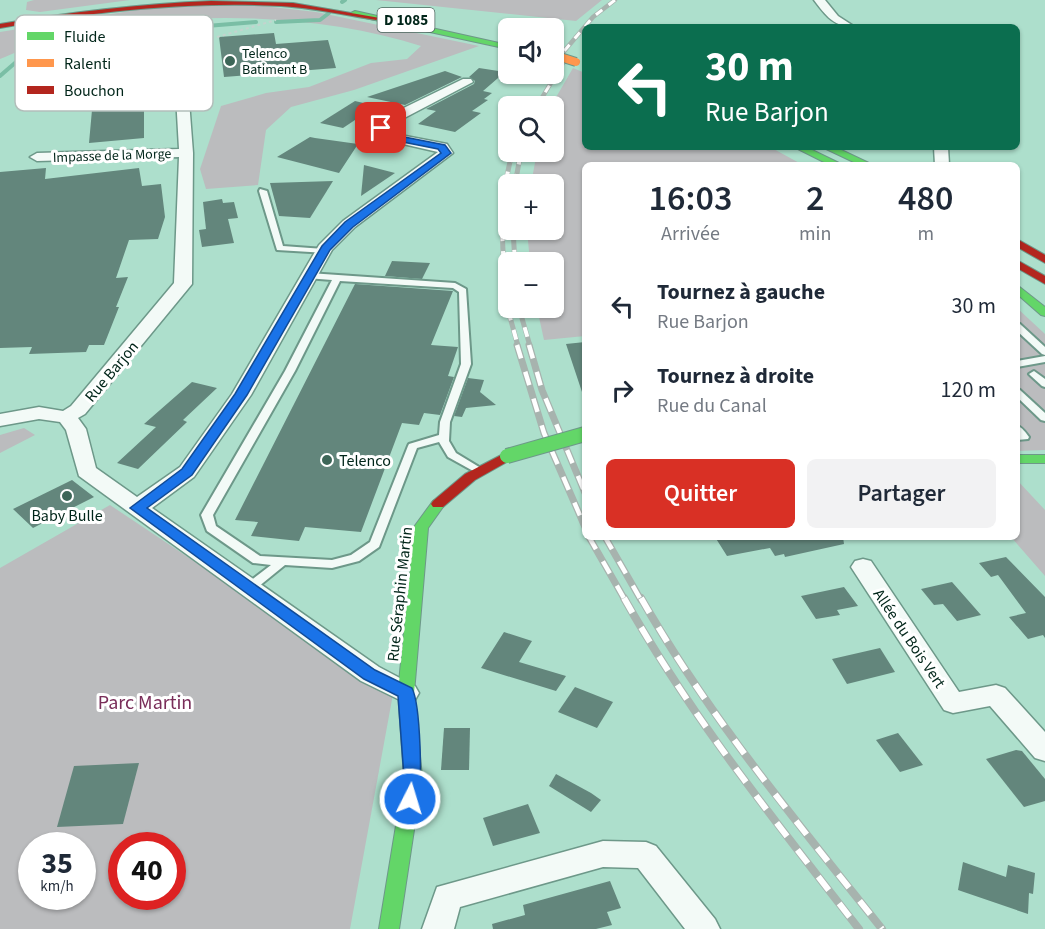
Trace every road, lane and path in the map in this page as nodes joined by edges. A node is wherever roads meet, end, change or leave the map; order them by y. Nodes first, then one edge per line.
1 (166, 0) edge
2 (286, 0) edge
3 (303, 0) edge
4 (820, 0) edge
5 (1, 10) edge
6 (49, 15) edge
7 (68, 15) edge
8 (15, 18) edge
9 (376, 18) junction
10 (276, 20) dead end
11 (15, 24) edge
12 (844, 24) edge
13 (0, 26) edge
14 (213, 38) edge
15 (498, 43) edge
16 (498, 43) edge
17 (564, 60) edge
18 (580, 65) edge
19 (467, 82) dead end
20 (183, 111) edge
21 (792, 150) edge
22 (806, 150) edge
23 (834, 150) edge
24 (186, 153) junction
25 (37, 157) dead end
26 (818, 162) edge
27 (832, 162) edge
28 (861, 162) edge
29 (263, 191) dead end
30 (1020, 244) edge
31 (324, 251) junction
32 (1045, 260) edge
33 (1020, 265) edge
34 (1020, 274) edge
35 (309, 276) junction
36 (338, 277) junction
37 (1045, 280) edge
38 (1045, 290) edge
39 (1020, 291) edge
40 (1045, 313) edge
41 (1020, 329) edge
42 (1045, 352) edge
43 (1045, 359) edge
44 (1020, 363) edge
45 (1034, 374) dead end
46 (1045, 384) edge
47 (1020, 395) edge
48 (66, 417) junction
49 (1045, 418) edge
50 (0, 420) edge
51 (582, 435) edge
52 (444, 436) junction
53 (1020, 459) edge
54 (1045, 459) edge
55 (479, 470) junction
56 (137, 508) junction
57 (282, 562) junction
58 (863, 567) dead end
59 (249, 588) junction
60 (406, 693) junction
61 (1045, 750) edge
62 (389, 929) edge
63 (438, 929) edge
64 (704, 929) edge

1 - 6 main road
2 - 9 main road, D 1085
3 - 16 main road, D 1085
4 - 12 street
5 - 8 main road
7 - 9 main road
9 - 15 main road, D 1085
10 - 14 path
11 - 13 main road
17 - 18 main road, bridge
19 - 31 street
20 - 24 street, Rue Barjon
21 - 26 main road
22 - 27 main road
23 - 28 main road
24 - 25 street, Impasse de la Morge
24 - 48 street, Rue Barjon
29 - 31 lane
30 - 32 main road
31 - 35 street
33 - 37 main road
34 - 38 main road
35 - 36 lane
35 - 56 street
36 - 52 lane
36 - 57 lane
39 - 40 main road
41 - 42 lane
43 - 44 lane
45 - 46 lane
47 - 49 lane
48 - 50 street
48 - 56 street
51 - 55 main road, Rue Séraphin Martin, bridge
52 - 55 lane
52 - 57 lane
53 - 54 main road
55 - 60 main road, Rue Séraphin Martin
56 - 59 street
57 - 59 lane
58 - 61 street, Allée du Bois Vert
59 - 60 street
60 - 62 main road, Rue Séraphin Martin
63 - 64 street

